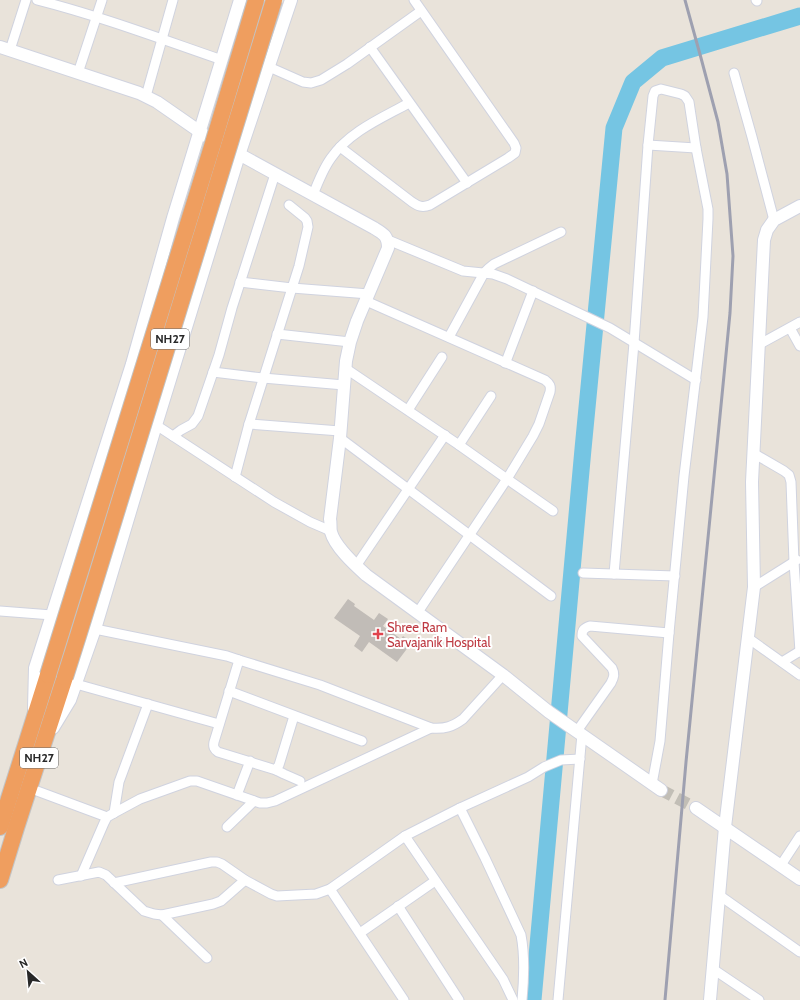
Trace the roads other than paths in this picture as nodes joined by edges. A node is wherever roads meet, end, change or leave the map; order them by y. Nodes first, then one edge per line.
1 (26, 0) edge
2 (38, 0) edge
3 (102, 0) edge
4 (173, 0) edge
5 (240, 0) edge
6 (256, 0) edge
7 (274, 0) edge
8 (291, 0) edge
9 (414, 0) edge
10 (421, 11) junction
11 (96, 17) junction
12 (162, 39) junction
13 (370, 47) junction
14 (5, 48) edge
15 (222, 60) junction
16 (268, 67) junction
17 (78, 73) junction
18 (734, 73) dead end
19 (146, 96) junction
20 (409, 103) junction
21 (200, 131) junction
22 (648, 145) junction
23 (340, 147) junction
24 (696, 148) junction
25 (239, 155) junction
26 (275, 174) junction
27 (467, 183) junction
28 (313, 194) junction
29 (289, 206) dead end
30 (800, 206) edge
31 (774, 220) junction
32 (561, 232) dead end
33 (388, 240) junction
34 (484, 273) junction
35 (240, 282) junction
36 (292, 288) junction
37 (533, 291) junction
38 (367, 297) junction
39 (800, 322) edge
40 (790, 328) junction
41 (277, 334) junction
42 (449, 337) junction
43 (350, 342) junction
44 (634, 344) junction
45 (758, 345) junction
46 (800, 346) edge
47 (442, 357) dead end
48 (505, 363) junction
49 (345, 368) junction
50 (213, 372) junction
51 (263, 378) junction
52 (696, 380) junction
53 (344, 385) junction
54 (491, 396) dead end
55 (408, 410) junction
56 (249, 424) junction
57 (156, 425) junction
58 (340, 434) junction
59 (445, 435) junction
60 (173, 436) junction
61 (459, 445) junction
62 (753, 452) junction
63 (235, 477) junction
64 (507, 479) junction
65 (408, 490) junction
66 (796, 491) edge
67 (553, 511) dead end
68 (331, 532) junction
69 (469, 536) junction
70 (797, 560) edge
71 (356, 566) junction
72 (583, 573) dead end
73 (614, 574) junction
74 (675, 576) junction
75 (754, 587) junction
76 (551, 596) dead end
77 (0, 611) edge
78 (418, 612) junction
79 (52, 615) junction
80 (95, 629) junction
81 (669, 633) junction
82 (748, 638) junction
83 (800, 651) edge
84 (238, 660) junction
85 (782, 662) junction
86 (503, 675) junction
87 (800, 675) edge
88 (70, 681) junction
89 (229, 691) junction
90 (148, 704) junction
91 (294, 716) junction
92 (33, 721) junction
93 (219, 724) junction
94 (431, 728) junction
95 (575, 730) junction
96 (362, 741) dead end
97 (580, 759) junction
98 (250, 762) junction
99 (276, 770) junction
100 (300, 781) dead end
101 (657, 787) joint
102 (29, 788) junction
103 (237, 795) junction
104 (254, 801) junction
105 (460, 808) junction
106 (696, 808) tunnel mouth
107 (110, 815) junction
108 (0, 827) edge
109 (227, 827) dead end
110 (725, 827) junction
111 (406, 836) junction
112 (800, 836) edge
113 (781, 865) junction
114 (2, 873) edge
115 (81, 876) junction
116 (800, 879) edge
117 (58, 880) dead end
118 (245, 880) junction
119 (436, 881) junction
120 (114, 883) junction
121 (330, 889) junction
122 (719, 896) junction
123 (398, 906) junction
124 (162, 915) junction
125 (360, 933) junction
126 (800, 952) edge
127 (207, 958) dead end
128 (713, 969) junction
129 (404, 1000) edge
130 (459, 1000) edge
131 (513, 1000) edge
132 (522, 1000) edge
133 (558, 1000) edge
134 (710, 1000) edge
135 (759, 1000) edge

1 - 14 street
2 - 11 street
3 - 11 street
4 - 12 street
5 - 15 street
6 - 92 highway, NH27, bridge
7 - 88 highway, NH27, bridge
8 - 16 street
9 - 10 street
10 - 13 street
10 - 27 street
11 - 12 street
11 - 17 street
12 - 15 street
12 - 19 street
13 - 16 street
13 - 20 street
14 - 17 street
15 - 21 street
16 - 25 street
17 - 19 street
18 - 31 street
19 - 21 street
20 - 23 street
20 - 27 street
21 - 25 street
21 - 79 street
22 - 24 street
22 - 24 street
22 - 44 street
23 - 27 street
23 - 28 street
24 - 52 street
25 - 26 street
25 - 57 street
26 - 28 street
26 - 35 street
28 - 33 street
29 - 36 street
30 - 31 street
31 - 45 street
32 - 34 street
33 - 34 street
33 - 38 street
34 - 37 street
34 - 42 street
35 - 36 street
35 - 50 street
36 - 38 street
36 - 41 street
37 - 44 street
37 - 48 street
38 - 42 street
38 - 43 street
39 - 40 street
40 - 45 street
40 - 46 street
41 - 43 street
41 - 51 street
42 - 48 street
43 - 49 street
44 - 52 street
44 - 73 street
45 - 62 street
47 - 55 street
48 - 64 street
49 - 53 street
49 - 55 street
50 - 51 street
50 - 60 street
51 - 53 street
51 - 56 street
52 - 74 street
53 - 58 street
54 - 61 street
55 - 59 street
56 - 58 street
56 - 63 street
57 - 60 street
57 - 80 street
58 - 65 street
58 - 68 street
59 - 61 street
59 - 65 street
60 - 63 street
61 - 64 street
62 - 66 street
62 - 75 street
63 - 68 street
64 - 67 street
64 - 69 street
65 - 69 street
65 - 71 street
66 - 70 street
68 - 71 street
69 - 76 street
69 - 78 street
70 - 75 street
70 - 83 street
71 - 78 street
72 - 73 street
73 - 74 street
74 - 81 street
75 - 82 street
77 - 79 street
78 - 86 street
79 - 92 street
80 - 84 street
80 - 88 street
81 - 95 street
81 - 101 street
82 - 85 street
82 - 110 street
83 - 85 street
84 - 89 street
84 - 94 street
85 - 87 street
86 - 94 street
86 - 95 street
88 - 90 street
88 - 102 highway, NH27
89 - 91 street
89 - 93 street
90 - 93 street
90 - 107 street
91 - 96 street
91 - 99 street
92 - 108 highway, NH27
93 - 98 street
94 - 104 street
95 - 97 street
95 - 101 street
97 - 105 street
97 - 133 street
98 - 99 street
98 - 103 street
99 - 100 street
102 - 107 street
102 - 114 highway, NH27
103 - 104 street
103 - 107 street
104 - 109 street
105 - 111 street
105 - 132 street
106 - 110 street
107 - 115 street
110 - 113 street
110 - 122 street
111 - 119 street
111 - 121 street
112 - 113 street
113 - 116 street
115 - 117 street
115 - 120 street
118 - 120 street
118 - 121 street
118 - 124 street
119 - 123 street
119 - 131 street
120 - 124 street
121 - 125 street
122 - 126 street
122 - 128 street
123 - 125 street
123 - 130 street
124 - 127 street
125 - 129 street
128 - 134 street
128 - 135 street

